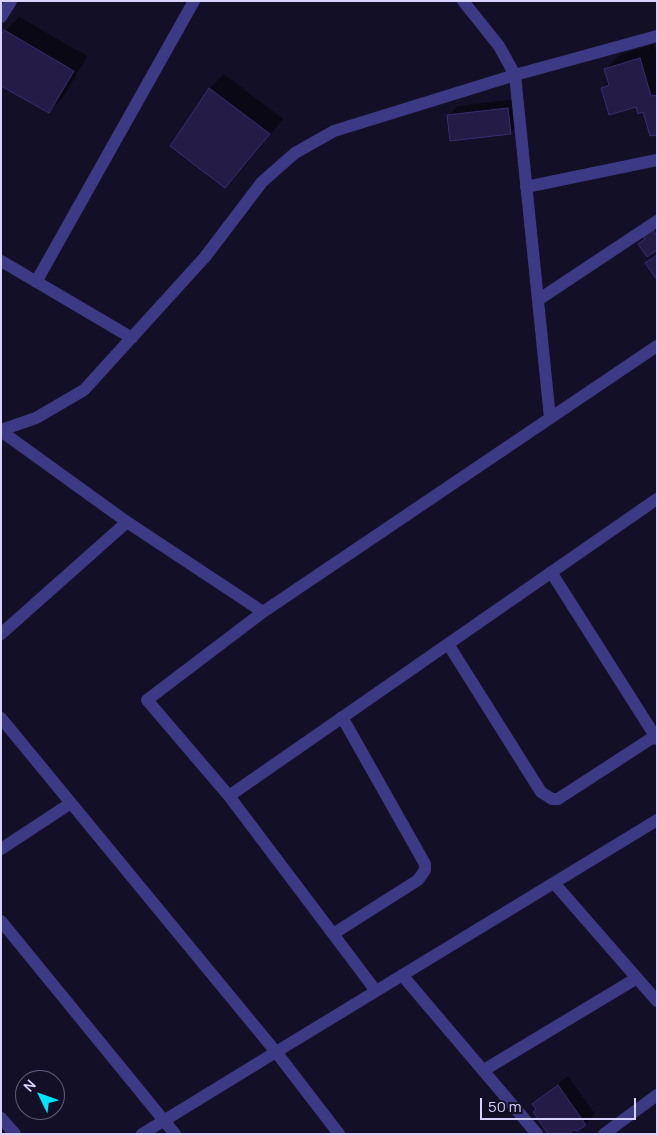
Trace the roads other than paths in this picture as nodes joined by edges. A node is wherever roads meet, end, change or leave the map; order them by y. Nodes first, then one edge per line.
1 (10, 1) edge
2 (194, 1) edge
3 (463, 1) edge
4 (1, 17) edge
5 (657, 36) edge
6 (514, 76) junction
7 (657, 160) edge
8 (526, 187) junction
9 (657, 221) edge
10 (1, 261) edge
11 (36, 282) junction
12 (538, 300) junction
13 (132, 338) junction
14 (657, 346) edge
15 (550, 418) junction
16 (1, 431) edge
17 (655, 503) edge
18 (127, 522) junction
19 (551, 572) junction
20 (263, 612) junction
21 (1, 634) edge
22 (448, 644) junction
23 (342, 717) junction
24 (1, 718) edge
25 (656, 737) edge
26 (229, 796) junction
27 (70, 803) junction
28 (657, 820) edge
29 (1, 848) edge
30 (554, 883) junction
31 (1, 921) edge
32 (333, 934) junction
33 (402, 975) junction
34 (637, 978) junction
35 (376, 991) junction
36 (657, 1001) edge
37 (276, 1052) junction
38 (484, 1070) junction
39 (657, 1095) edge
40 (1, 1118) edge
41 (163, 1121) junction
42 (15, 1134) edge
43 (142, 1134) edge
44 (175, 1134) edge
45 (340, 1134) edge
46 (536, 1134) edge
47 (604, 1134) edge

1 - 4 street
2 - 11 street
3 - 6 street
5 - 6 street
6 - 8 street
6 - 13 street
7 - 8 street
8 - 12 street
9 - 12 street
10 - 11 street
11 - 13 street
12 - 15 street
13 - 16 street
14 - 15 street
15 - 20 street
16 - 18 street
17 - 19 street
18 - 20 street
18 - 21 street
19 - 22 street
19 - 25 street
20 - 26 street
22 - 23 street
22 - 25 street
23 - 26 street
23 - 32 street
24 - 27 street
26 - 32 street
27 - 29 street
27 - 37 street
28 - 30 street
30 - 33 street
30 - 34 street
31 - 41 street
32 - 35 street
33 - 35 street
33 - 38 street
34 - 36 street
34 - 38 street
35 - 37 street
37 - 41 street
37 - 45 street
38 - 46 street
39 - 47 street
40 - 42 street
41 - 43 street
41 - 44 street

